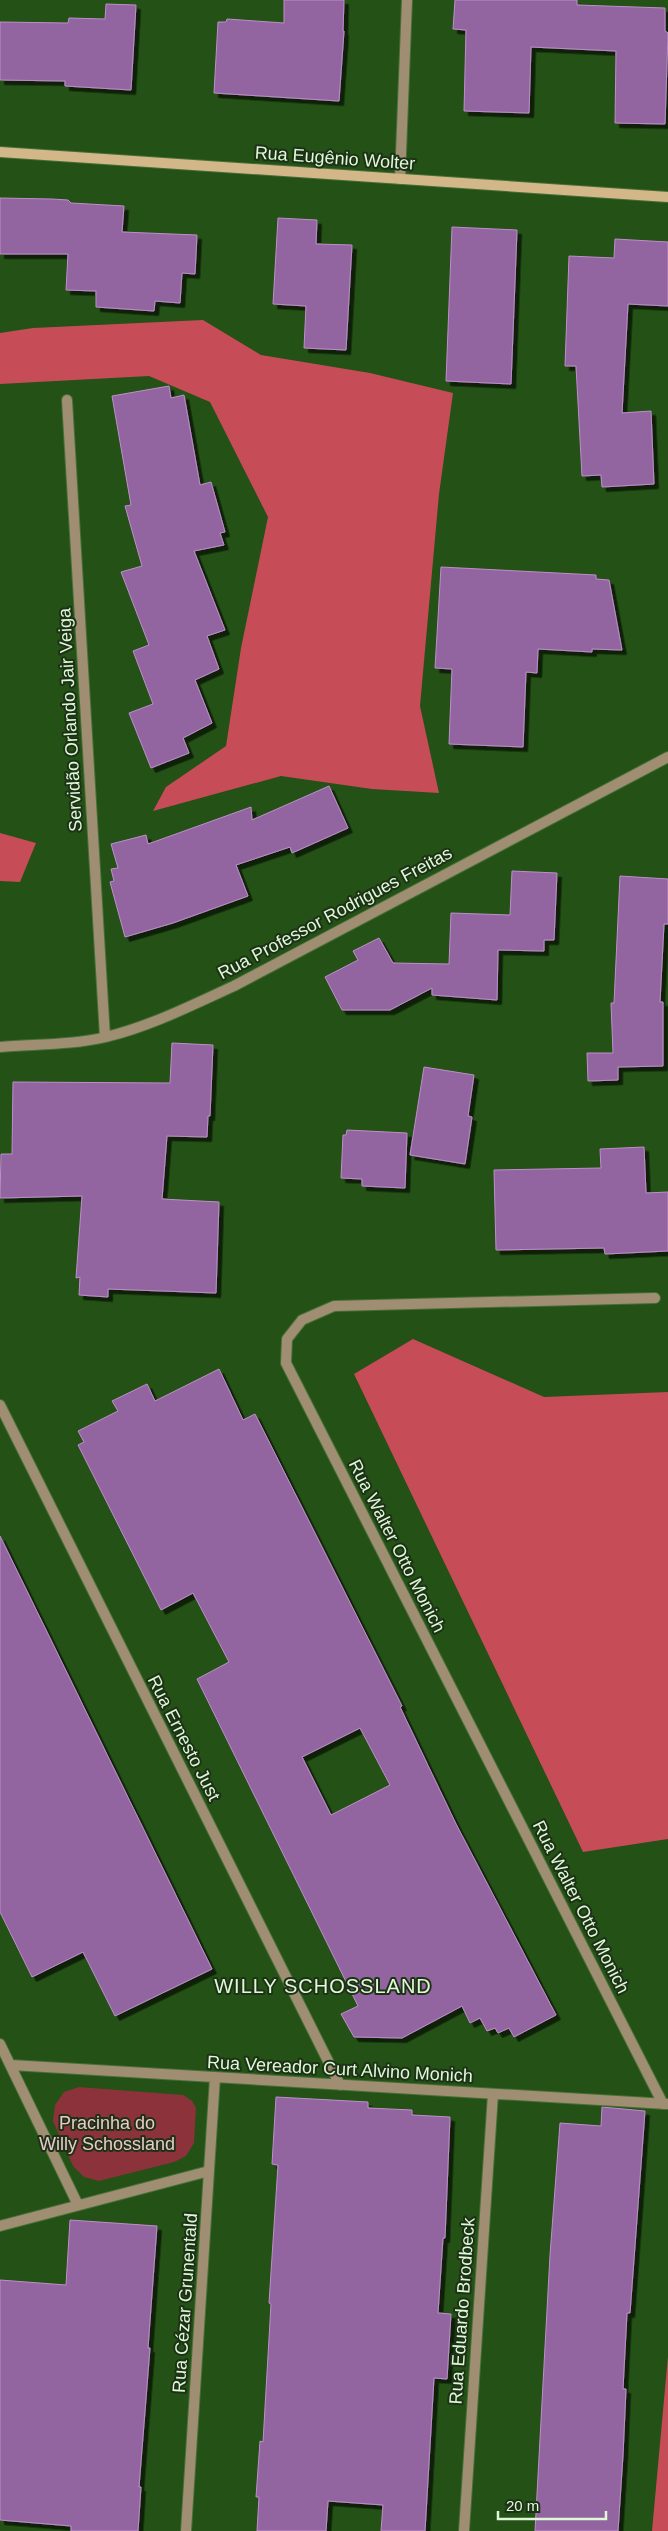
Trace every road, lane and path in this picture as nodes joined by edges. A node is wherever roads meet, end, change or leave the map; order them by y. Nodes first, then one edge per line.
1 (407, 0) edge
2 (0, 152) edge
3 (400, 179) junction
4 (668, 197) edge
5 (67, 400) dead end
6 (668, 757) edge
7 (104, 1037) junction
8 (0, 1047) edge
9 (655, 1298) dead end
10 (0, 1405) edge
11 (0, 2044) edge
12 (10, 2065) junction
13 (215, 2077) junction
14 (340, 2085) junction
15 (493, 2094) junction
16 (665, 2104) edge
17 (209, 2171) junction
18 (78, 2205) junction
19 (0, 2226) edge
20 (186, 2531) edge
21 (464, 2531) edge

1 - 3 street
2 - 3 street, Rua Eugênio Wolter
3 - 4 street, Rua Eugênio Wolter
5 - 7 street, Servidão Orlando Jair Veiga
6 - 7 street, Rua Professor Rodrigues Freitas
7 - 8 street, Rua Professor Rodrigues Freitas
9 - 16 street, Rua Walter Otto Monich
10 - 14 street, Rua Ernesto Just
11 - 12 street
12 - 13 street, Rua Vereador Curt Alvino Monich
12 - 18 street
13 - 14 street, Rua Vereador Curt Alvino Monich
13 - 17 street, Rua Cézar Grunentald
14 - 15 street, Rua Vereador Curt Alvino Monich
15 - 16 street, Rua Vereador Curt Alvino Monich
15 - 21 street, Rua Eduardo Brodbeck
17 - 18 street
17 - 20 street, Rua Cézar Grunentald
18 - 19 street

